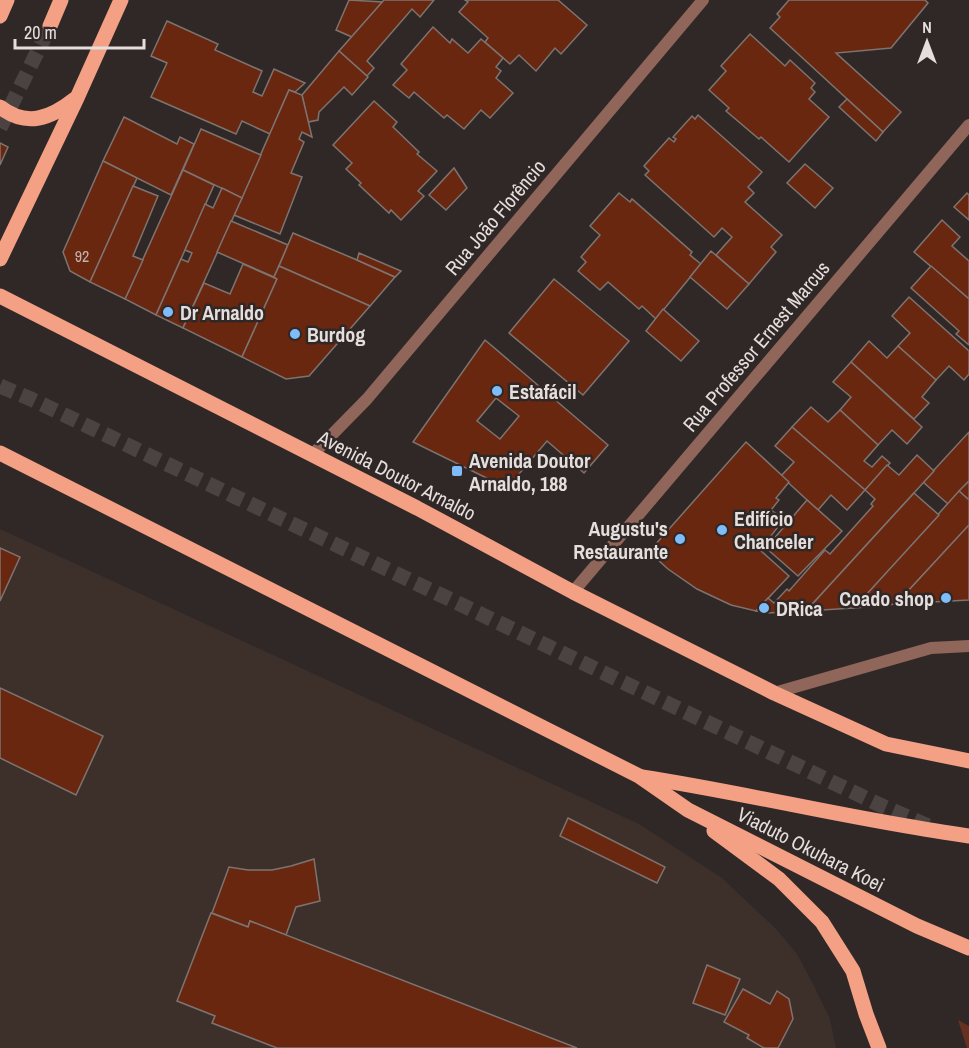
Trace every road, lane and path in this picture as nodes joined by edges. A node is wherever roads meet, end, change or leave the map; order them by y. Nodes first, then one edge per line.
1 (7, 0) edge
2 (61, 0) edge
3 (121, 0) edge
4 (702, 0) edge
5 (0, 16) edge
6 (50, 26) tunnel mouth
7 (77, 98) junction
8 (0, 106) edge
9 (969, 125) edge
10 (0, 259) edge
11 (0, 296) edge
12 (0, 453) edge
13 (312, 455) junction
14 (573, 592) junction
15 (969, 646) edge
16 (774, 693) junction
17 (969, 761) edge
18 (644, 780) junction
19 (969, 837) edge
20 (969, 948) edge
21 (879, 1048) edge

1 - 5 main road
2 - 6 main road
3 - 7 main road
4 - 13 street, Rua João Florêncio
7 - 8 main road
7 - 10 main road
9 - 14 street, Rua Professor Ernest Marcus
11 - 13 main road, Avenida Doutor Arnaldo
12 - 18 main road
13 - 14 main road, Avenida Doutor Arnaldo
14 - 16 main road, Avenida Doutor Arnaldo
15 - 16 street
16 - 17 main road, Avenida Doutor Arnaldo
18 - 19 main road
18 - 20 main road, Viaduto Okuhara Koei
18 - 21 main road

